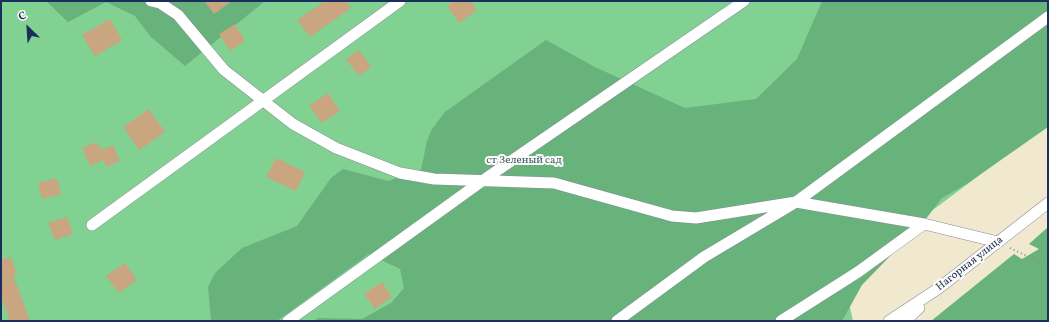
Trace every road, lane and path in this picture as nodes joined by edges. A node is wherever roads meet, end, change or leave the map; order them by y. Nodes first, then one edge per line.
1 (151, 1) edge
2 (400, 1) edge
3 (744, 1) edge
4 (1048, 17) edge
5 (264, 100) junction
6 (482, 181) junction
7 (796, 202) junction
8 (1048, 203) edge
9 (924, 224) junction
10 (92, 225) dead end
11 (998, 242) junction
12 (1048, 266) edge
13 (939, 288) junction
14 (288, 321) edge
15 (617, 321) edge
16 (781, 321) edge
17 (889, 321) edge
18 (905, 321) edge

1 - 5 street
2 - 5 street
3 - 6 street
4 - 7 street
5 - 6 street
5 - 10 street
6 - 7 street
6 - 14 street
7 - 9 street
7 - 15 street
8 - 11 street, Нагорная улица
9 - 11 street
9 - 16 street
11 - 12 path
11 - 13 street, Нагорная улица
13 - 17 street, Нагорная улица
13 - 18 street

